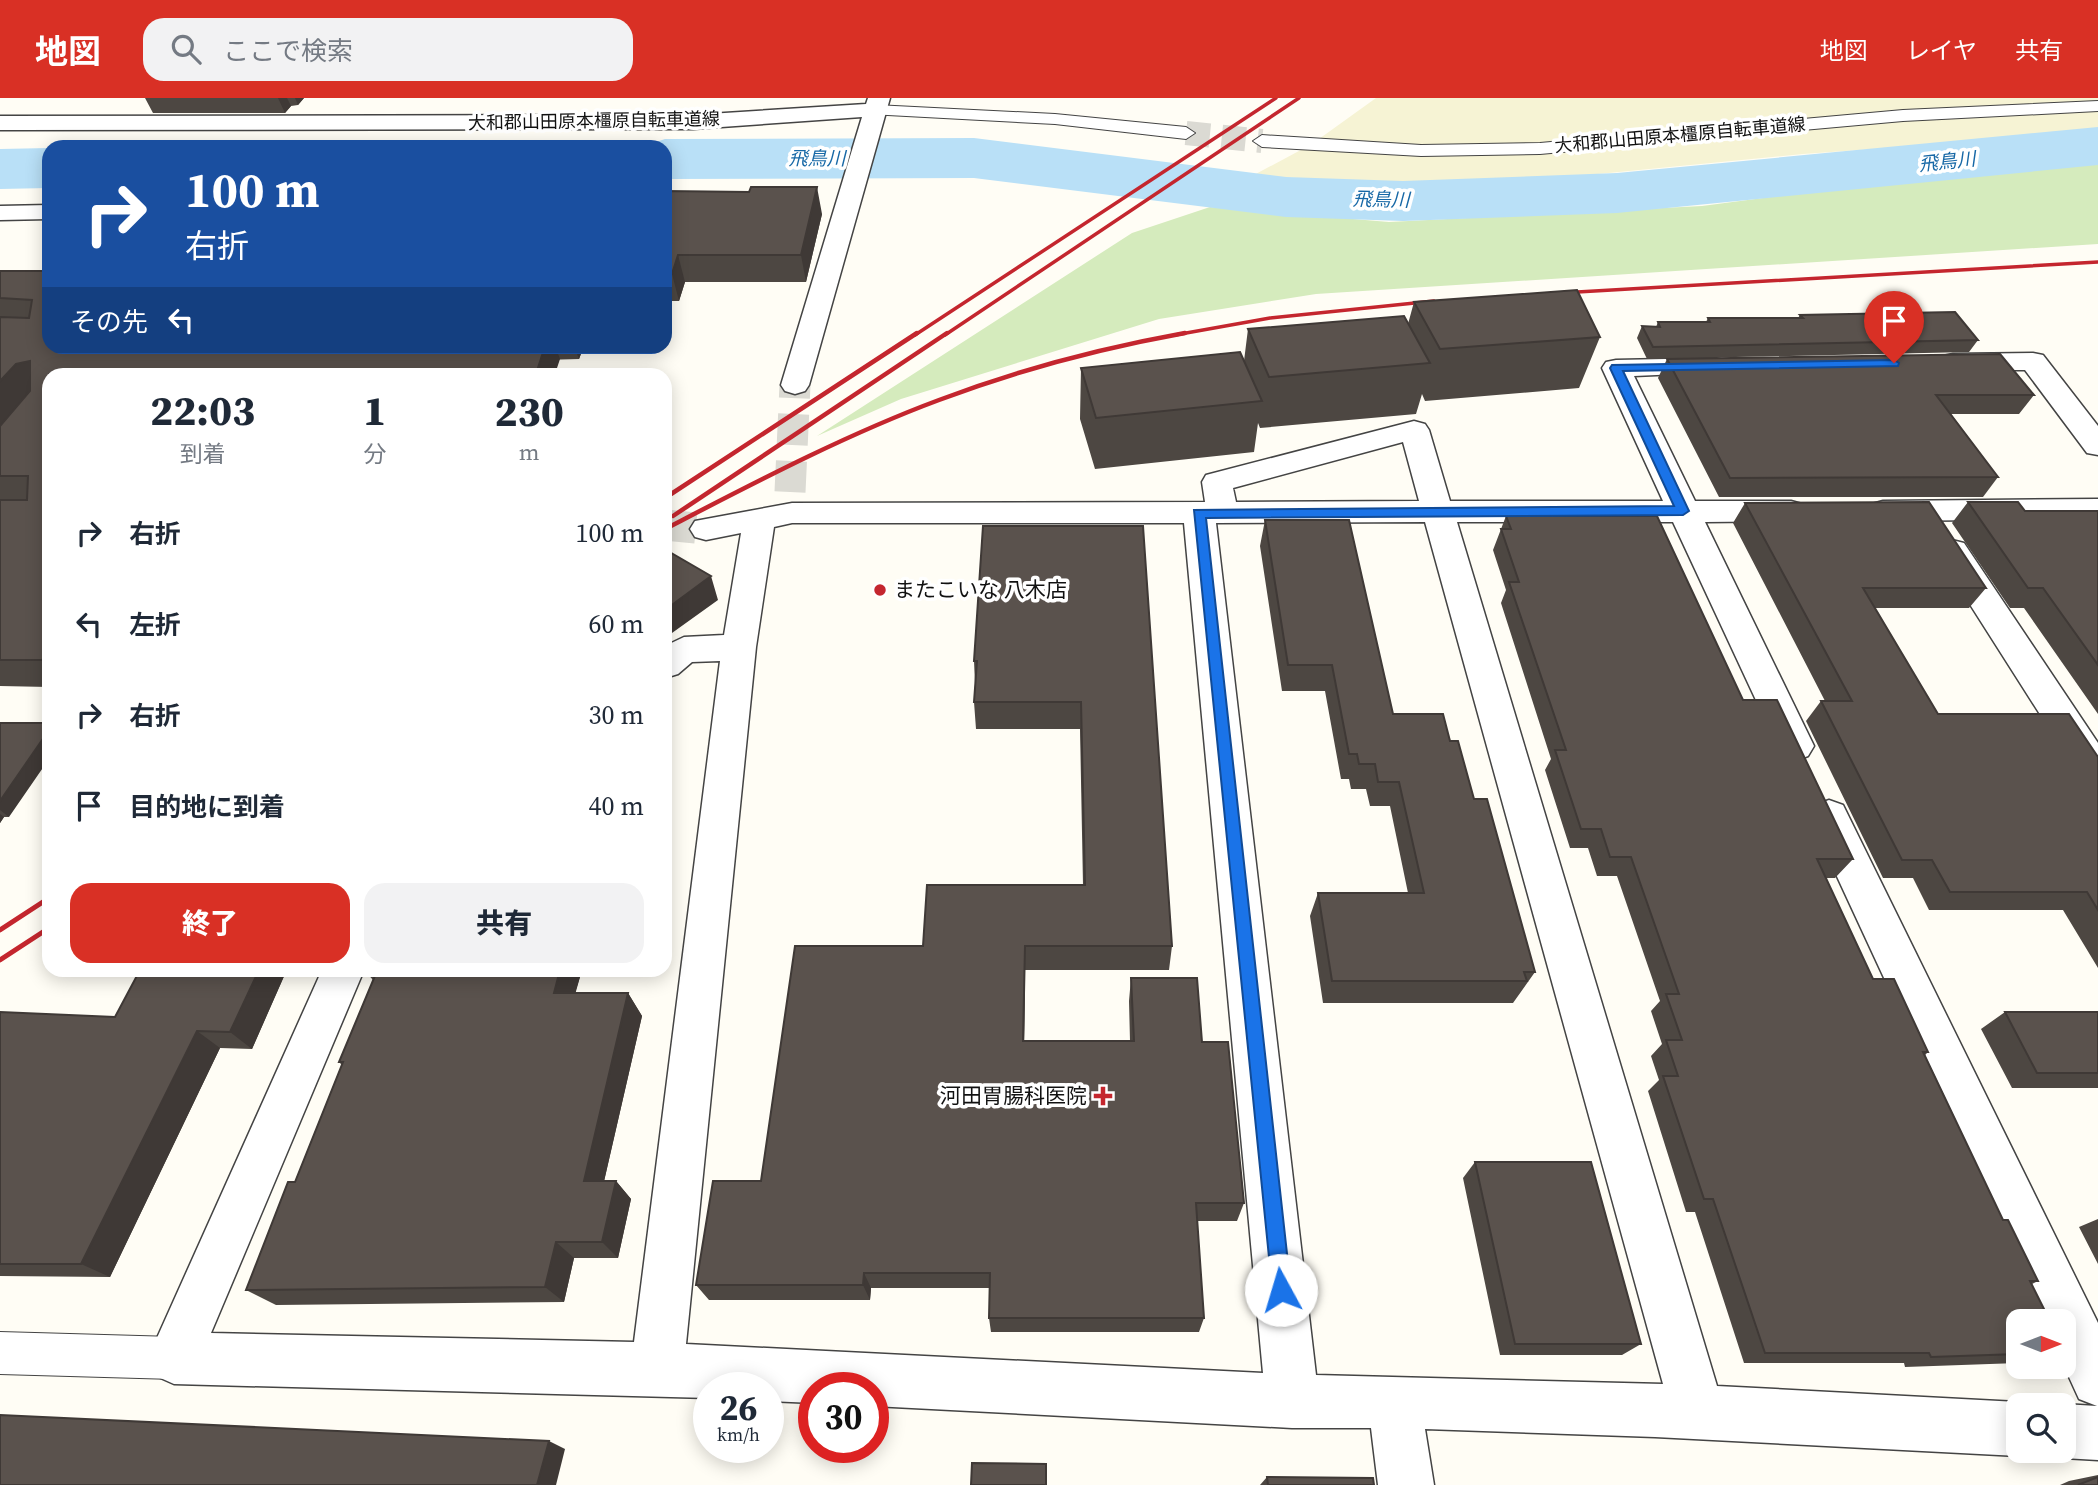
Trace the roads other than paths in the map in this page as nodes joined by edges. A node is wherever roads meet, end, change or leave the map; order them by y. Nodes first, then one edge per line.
1 (0, 102) edge
2 (2098, 106) edge
3 (874, 110) edge
4 (66, 122) junction
5 (0, 123) edge
6 (1186, 133) tunnel mouth
7 (1262, 141) tunnel mouth
8 (42, 212) edge
9 (0, 213) edge
10 (1922, 363) edge
11 (1741, 366) edge
12 (795, 385) tunnel mouth
13 (2098, 446) edge
14 (780, 509) junction
15 (2098, 509) edge
16 (1683, 511) junction
17 (1818, 511) edge
18 (1858, 511) edge
19 (1926, 512) junction
20 (1210, 513) junction
21 (1438, 513) junction
22 (706, 529) tunnel mouth
23 (739, 647) junction
24 (672, 659) edge
25 (2098, 774) edge
26 (340, 977) edge
27 (0, 1353) edge
28 (174, 1358) junction
29 (657, 1369) junction
30 (2098, 1380) edge
31 (1292, 1401) junction
32 (1394, 1401) junction
33 (1698, 1412) junction
34 (2006, 1428) edge
35 (2076, 1432) edge
36 (2098, 1433) edge
37 (1406, 1485) edge

1 - 4 street
2 - 7 lane, 大和郡山田原本橿原自転車道線
3 - 4 street, 大和郡山田原本橿原自転車道線
3 - 6 lane, 大和郡山田原本橿原自転車道線
3 - 12 street
4 - 5 street, 大和郡山田原本橿原自転車道線
8 - 9 street
10 - 13 street
11 - 16 street
14 - 20 street
14 - 22 street
14 - 23 street
15 - 19 street
16 - 17 street
16 - 21 street
16 - 30 street
18 - 19 street
19 - 25 street
20 - 21 street
20 - 21 street
20 - 31 street
21 - 33 street
23 - 24 street
23 - 29 street
26 - 28 street
27 - 28 lane
28 - 29 street
29 - 31 street
31 - 32 street
32 - 33 street
32 - 37 street
33 - 34 street
35 - 36 street

